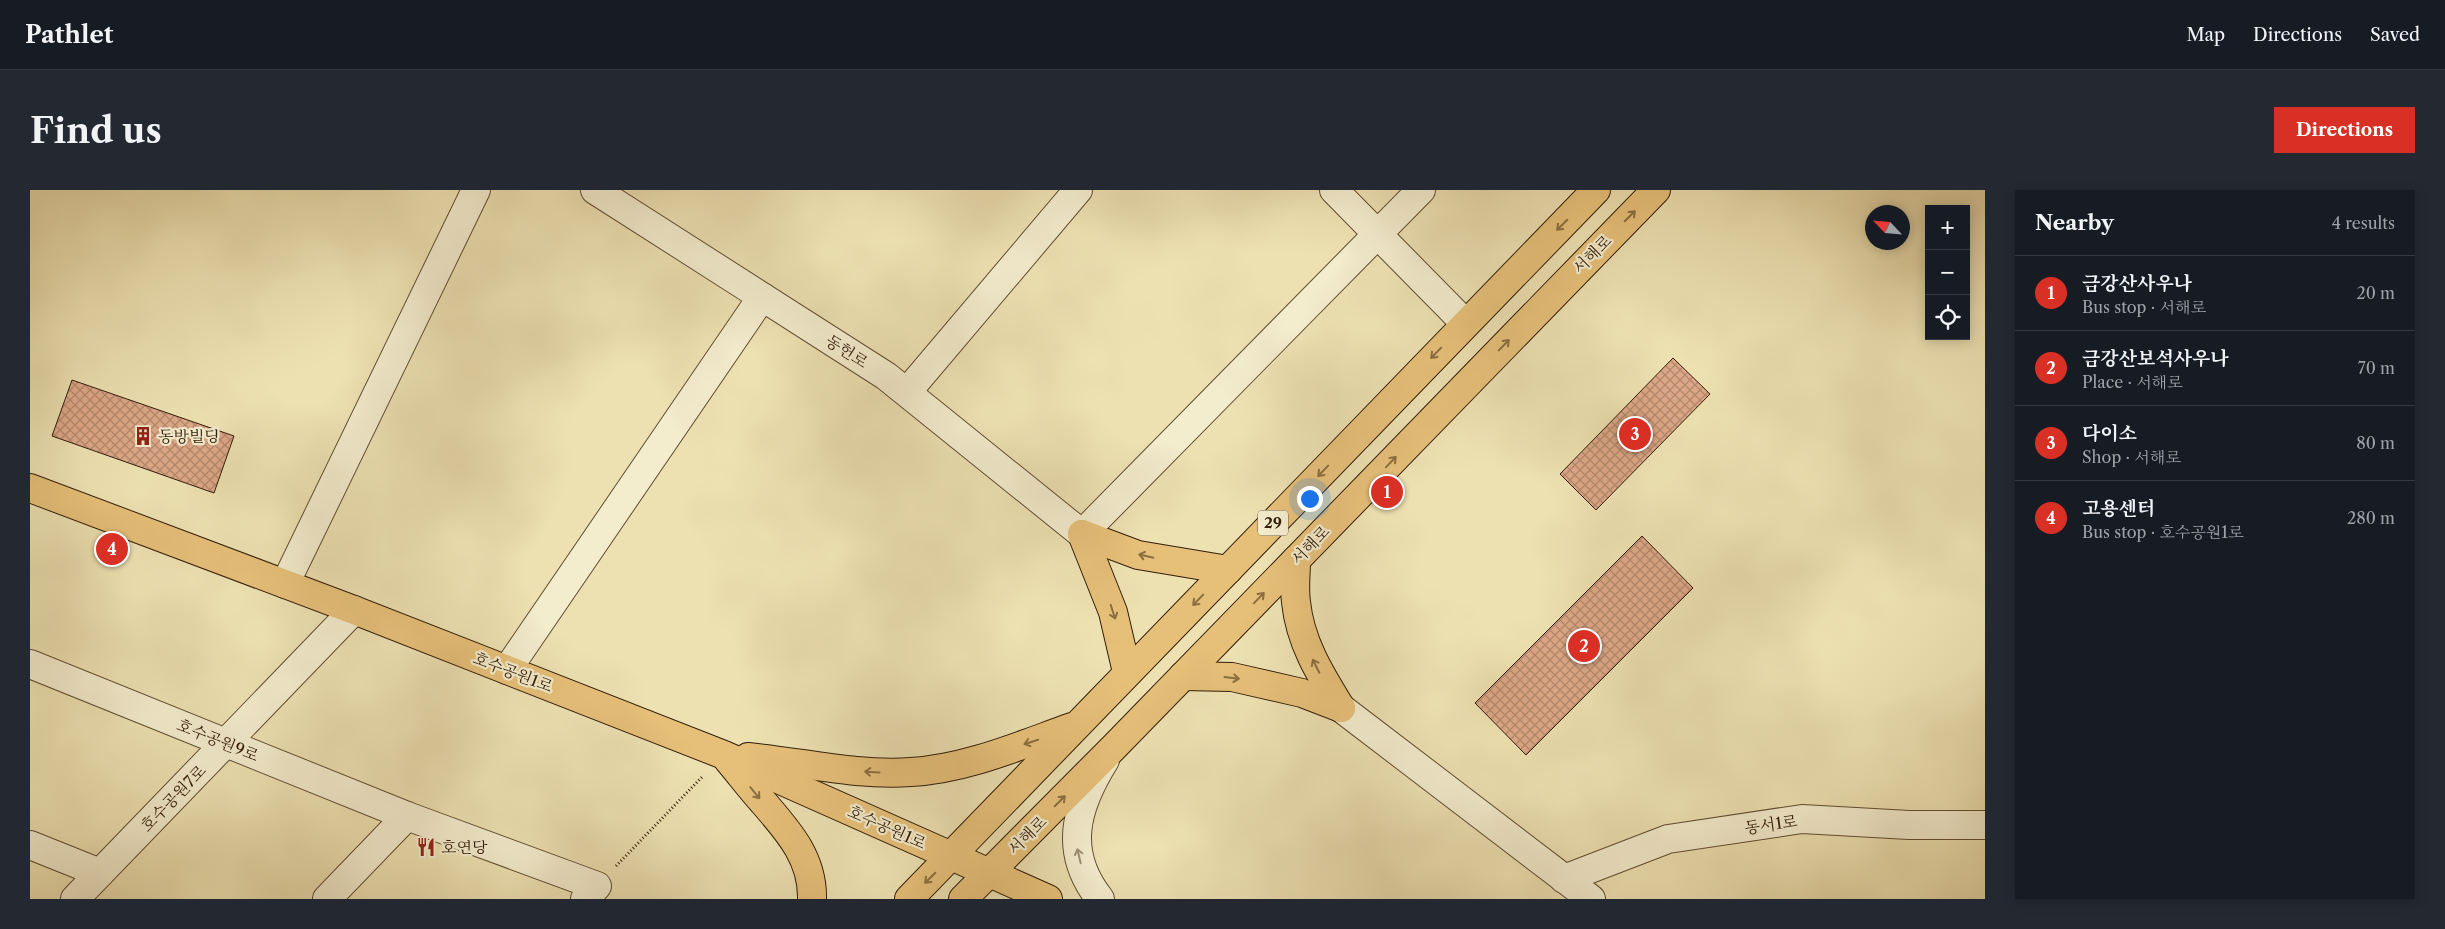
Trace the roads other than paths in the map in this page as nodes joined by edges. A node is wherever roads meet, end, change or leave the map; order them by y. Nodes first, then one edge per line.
1 (476, 190) edge
2 (595, 190) edge
3 (1078, 190) edge
4 (1334, 190) edge
5 (1421, 190) edge
6 (1596, 190) edge
7 (1656, 190) edge
8 (1377, 234) junction
9 (762, 297) junction
10 (1465, 323) junction
11 (907, 392) junction
12 (30, 488) edge
13 (1082, 534) junction
14 (1296, 560) junction
15 (1228, 570) junction
16 (285, 584) junction
17 (354, 610) junction
18 (30, 664) edge
19 (507, 670) junction
20 (1128, 672) junction
21 (1183, 676) junction
22 (1341, 708) junction
23 (1077, 726) junction
24 (226, 743) junction
25 (1112, 749) junction
26 (724, 755) junction
27 (407, 816) junction
28 (1985, 825) edge
29 (30, 845) edge
30 (951, 856) junction
31 (100, 873) junction
32 (988, 873) junction
33 (1564, 879) junction
34 (591, 893) edge
35 (75, 899) edge
36 (327, 899) edge
37 (812, 899) edge
38 (909, 899) edge
39 (963, 899) edge
40 (1048, 899) edge
41 (1100, 899) edge
42 (1591, 899) edge

1 - 16 street
2 - 9 street, 동헌로
3 - 11 street
4 - 8 street
5 - 8 street
6 -> 10 main road, 29
14 -> 7 main road, 서해로 / 29
8 - 10 street
8 - 13 street
9 - 11 street, 동헌로
9 - 19 street
10 -> 15 main road, 29
11 - 13 street, 동헌로
12 - 16 main road, 호수공원1로
15 -> 13 main road
13 -> 20 main road
21 -> 14 main road, 서해로 / 29
22 -> 14 main road
15 -> 20 main road, 29
16 - 17 main road, 호수공원1로
17 - 19 main road, 호수공원1로
17 - 24 street, 호수공원7로
18 - 24 street, 호수공원9로
19 - 26 main road, 호수공원1로
20 - 23 main road, 29
21 -> 22 main road
21 - 25 main road, 서해로 / 29
22 - 33 street
23 -> 26 main road
23 - 30 main road, 29
24 - 27 street, 호수공원9로
24 - 31 street, 호수공원7로
32 -> 25 main road, 서해로 / 29
41 -> 25 street
26 - 30 main road, 호수공원1로
26 -> 37 main road
27 - 34 street, 호수공원9로
27 - 36 street
28 - 33 street, 동서1로
29 - 31 street
30 - 32 main road, 호수공원1로
30 -> 38 main road, 29
31 - 35 street, 호수공원7로
32 - 39 main road, 서해로 / 29
32 - 40 main road, 호수공원1로
33 - 42 street

